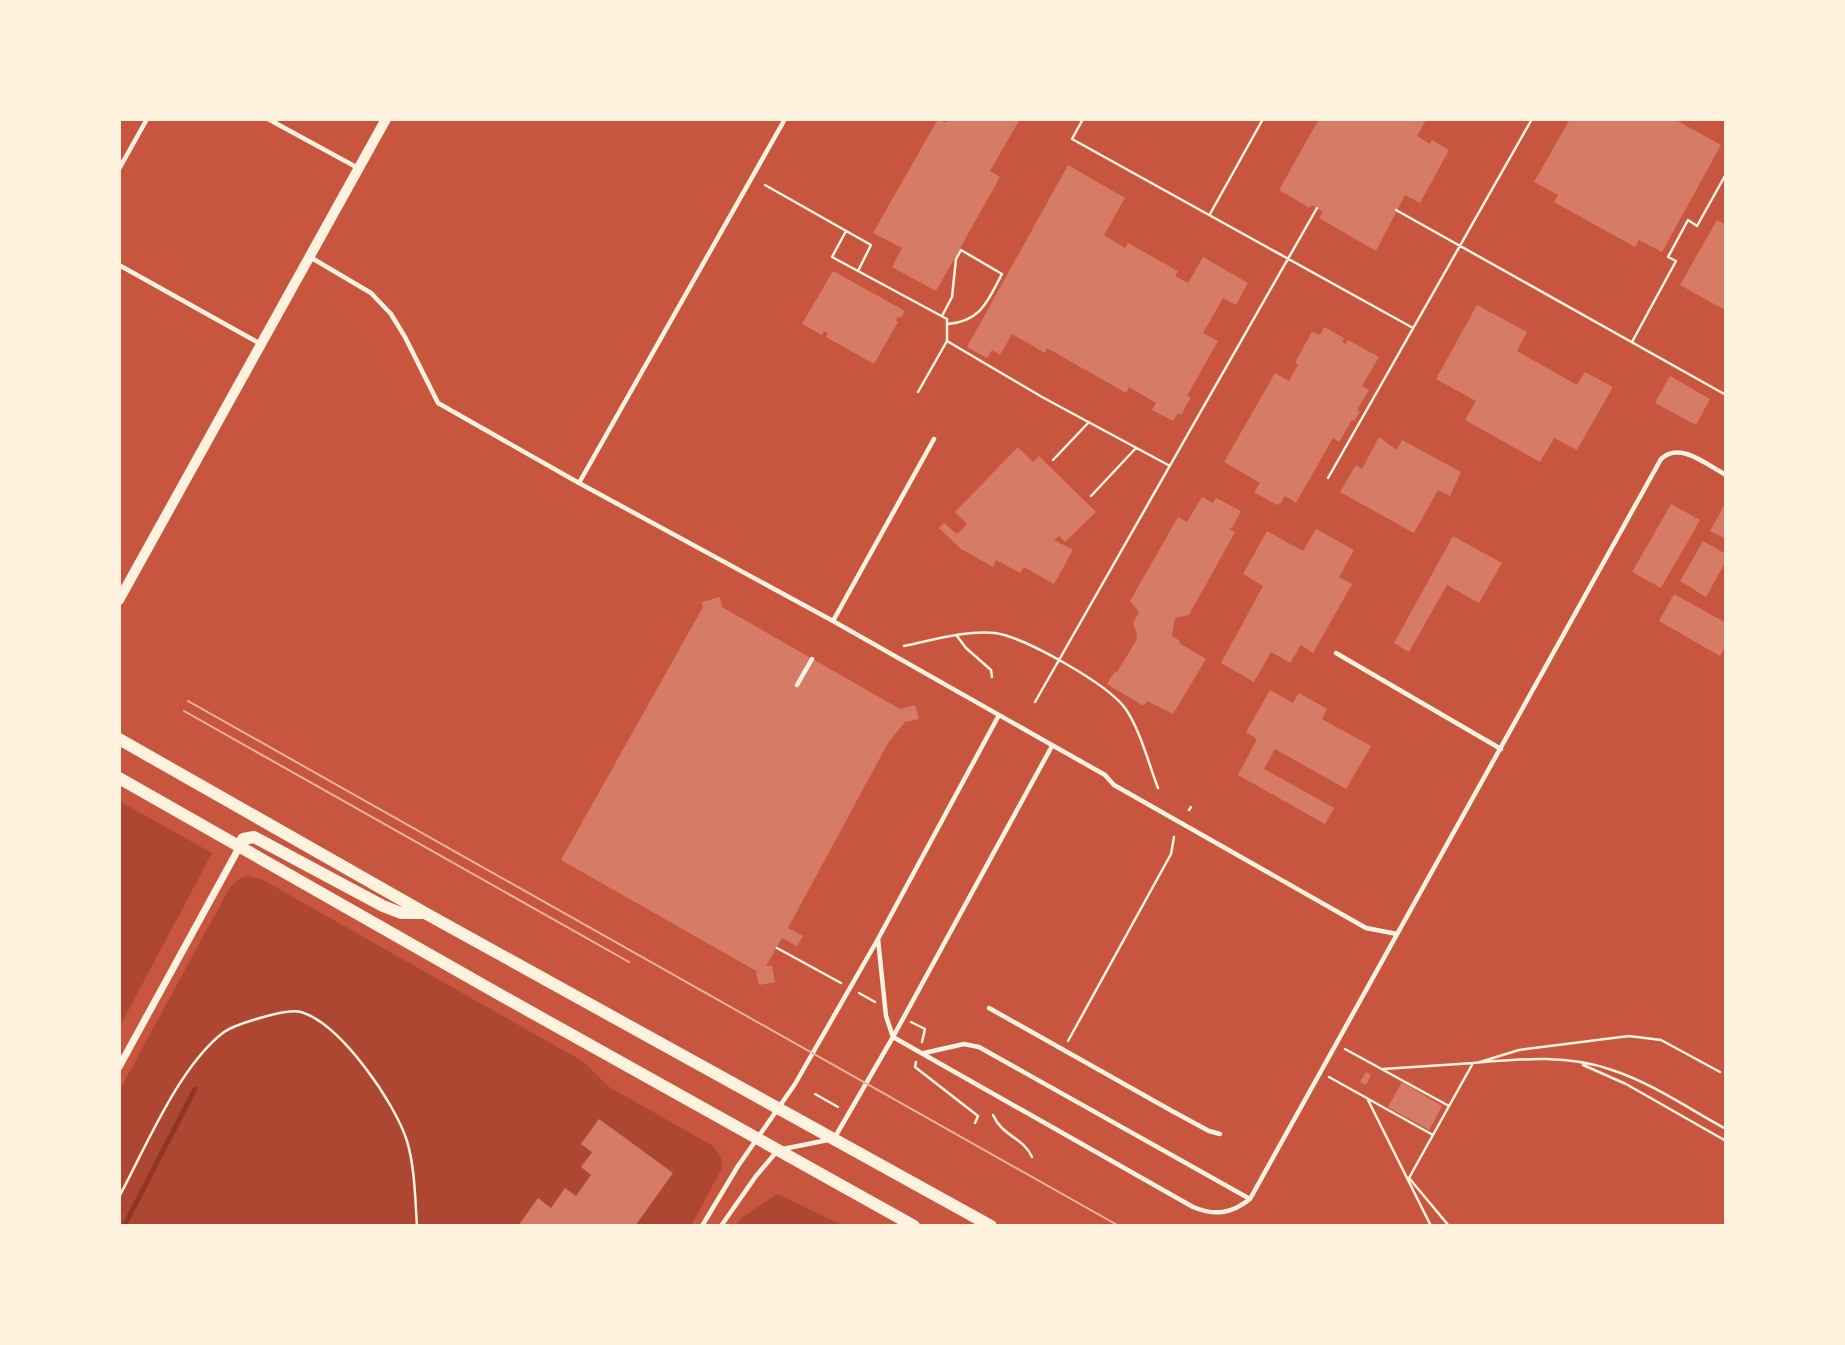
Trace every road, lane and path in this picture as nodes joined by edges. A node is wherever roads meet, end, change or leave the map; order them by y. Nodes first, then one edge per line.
1 (147, 119) edge
2 (268, 119) edge
3 (386, 119) edge
4 (785, 119) edge
5 (1083, 119) edge
6 (1263, 119) edge
7 (1532, 119) edge
8 (359, 168) junction
9 (119, 169) edge
10 (1726, 174) edge
11 (765, 185) dead end
12 (1317, 208) dead end
13 (1396, 210) dead end
14 (1210, 215) junction
15 (846, 231) junction
16 (1459, 246) junction
17 (310, 257) junction
18 (1289, 258) junction
19 (119, 265) edge
20 (858, 271) junction
21 (942, 316) junction
22 (948, 324) junction
23 (1413, 328) junction
24 (947, 341) junction
25 (1632, 342) junction
26 (262, 344) junction
27 (919, 392) dead end
28 (1726, 395) edge
29 (1088, 422) junction
30 (934, 439) dead end
31 (1136, 448) junction
32 (1053, 460) dead end
33 (1170, 466) junction
34 (1726, 475) edge
35 (1328, 478) dead end
36 (579, 483) junction
37 (1090, 496) dead end
38 (119, 600) edge
39 (833, 621) junction
40 (957, 636) junction
41 (904, 646) dead end
42 (1336, 653) dead end
43 (812, 659) dead end
44 (1059, 662) junction
45 (992, 677) dead end
46 (797, 685) dead end
47 (1035, 702) dead end
48 (999, 715) junction
49 (119, 739) edge
50 (1052, 746) junction
51 (1501, 750) junction
52 (119, 778) edge
53 (1158, 788) dead end
54 (1174, 837) dead end
55 (240, 846) junction
56 (425, 913) junction
57 (1397, 934) junction
58 (878, 939) junction
59 (989, 1008) dead end
60 (893, 1037) junction
61 (1068, 1041) dead end
62 (1336, 1044) junction
63 (923, 1053) junction
64 (1577, 1062) junction
65 (1474, 1063) junction
66 (119, 1067) edge
67 (1382, 1069) junction
68 (1320, 1072) junction
69 (1720, 1072) dead end
70 (815, 1094) dead end
71 (1367, 1098) junction
72 (1449, 1106) junction
73 (838, 1107) dead end
74 (779, 1108) junction
75 (993, 1115) dead end
76 (1726, 1129) edge
77 (1220, 1134) dead end
78 (1433, 1135) junction
79 (757, 1138) junction
80 (834, 1138) junction
81 (1726, 1142) edge
82 (778, 1150) junction
83 (1032, 1157) dead end
84 (1409, 1178) junction
85 (119, 1197) edge
86 (1250, 1199) junction
87 (417, 1226) edge
88 (702, 1226) edge
89 (721, 1226) edge
90 (914, 1226) edge
91 (991, 1226) edge
92 (1431, 1226) edge
93 (1450, 1226) edge

1 - 9 lane
2 - 8 lane
3 - 8 street
4 - 36 lane
5 - 14 path
6 - 14 path
7 - 16 path
8 - 17 street
10 - 25 path
11 - 15 path
12 - 18 path
13 - 16 path
14 - 18 path
15 - 20 path
15 - 20 path
16 - 23 path
16 - 25 path
17 - 26 street
17 - 36 lane
18 - 23 path
18 - 33 path
19 - 26 lane
20 - 21 path
21 - 22 path
21 - 22 path
22 - 24 path
23 - 35 path
24 - 27 path
24 - 29 path
25 - 28 path
26 - 38 street
29 - 31 path
29 - 32 path
30 - 39 lane
31 - 33 path
31 - 37 path
33 - 44 path
34 - 51 lane
36 - 39 lane
39 - 48 lane
40 - 41 path
40 - 44 path
40 - 45 path
42 - 51 lane
43 - 46 lane
44 - 47 path
44 - 53 path
48 - 50 lane
48 - 58 lane
49 - 56 main road
50 - 57 lane
50 - 60 lane
51 - 57 lane
52 - 55 main road
54 - 61 path
55 - 56 main road
55 - 66 street
55 - 79 main road
56 - 74 main road
57 - 62 lane
58 - 60 lane
58 - 74 lane
59 - 77 lane
60 - 63 lane
60 - 80 lane
62 - 67 path
62 - 68 lane
63 - 86 lane
63 - 86 lane
64 - 65 path
64 - 76 path
64 - 81 path
65 - 67 path
65 - 69 path
65 - 72 path
67 - 72 path
68 - 71 path
68 - 86 lane
70 - 73 path
71 - 78 path
71 - 84 path
72 - 78 path
74 - 79 lane
74 - 80 main road
75 - 83 path
78 - 84 path
79 - 82 main road
79 - 88 lane
80 - 82 lane
80 - 91 main road
82 - 89 lane
82 - 90 main road
84 - 92 path
84 - 93 path
85 - 87 path

